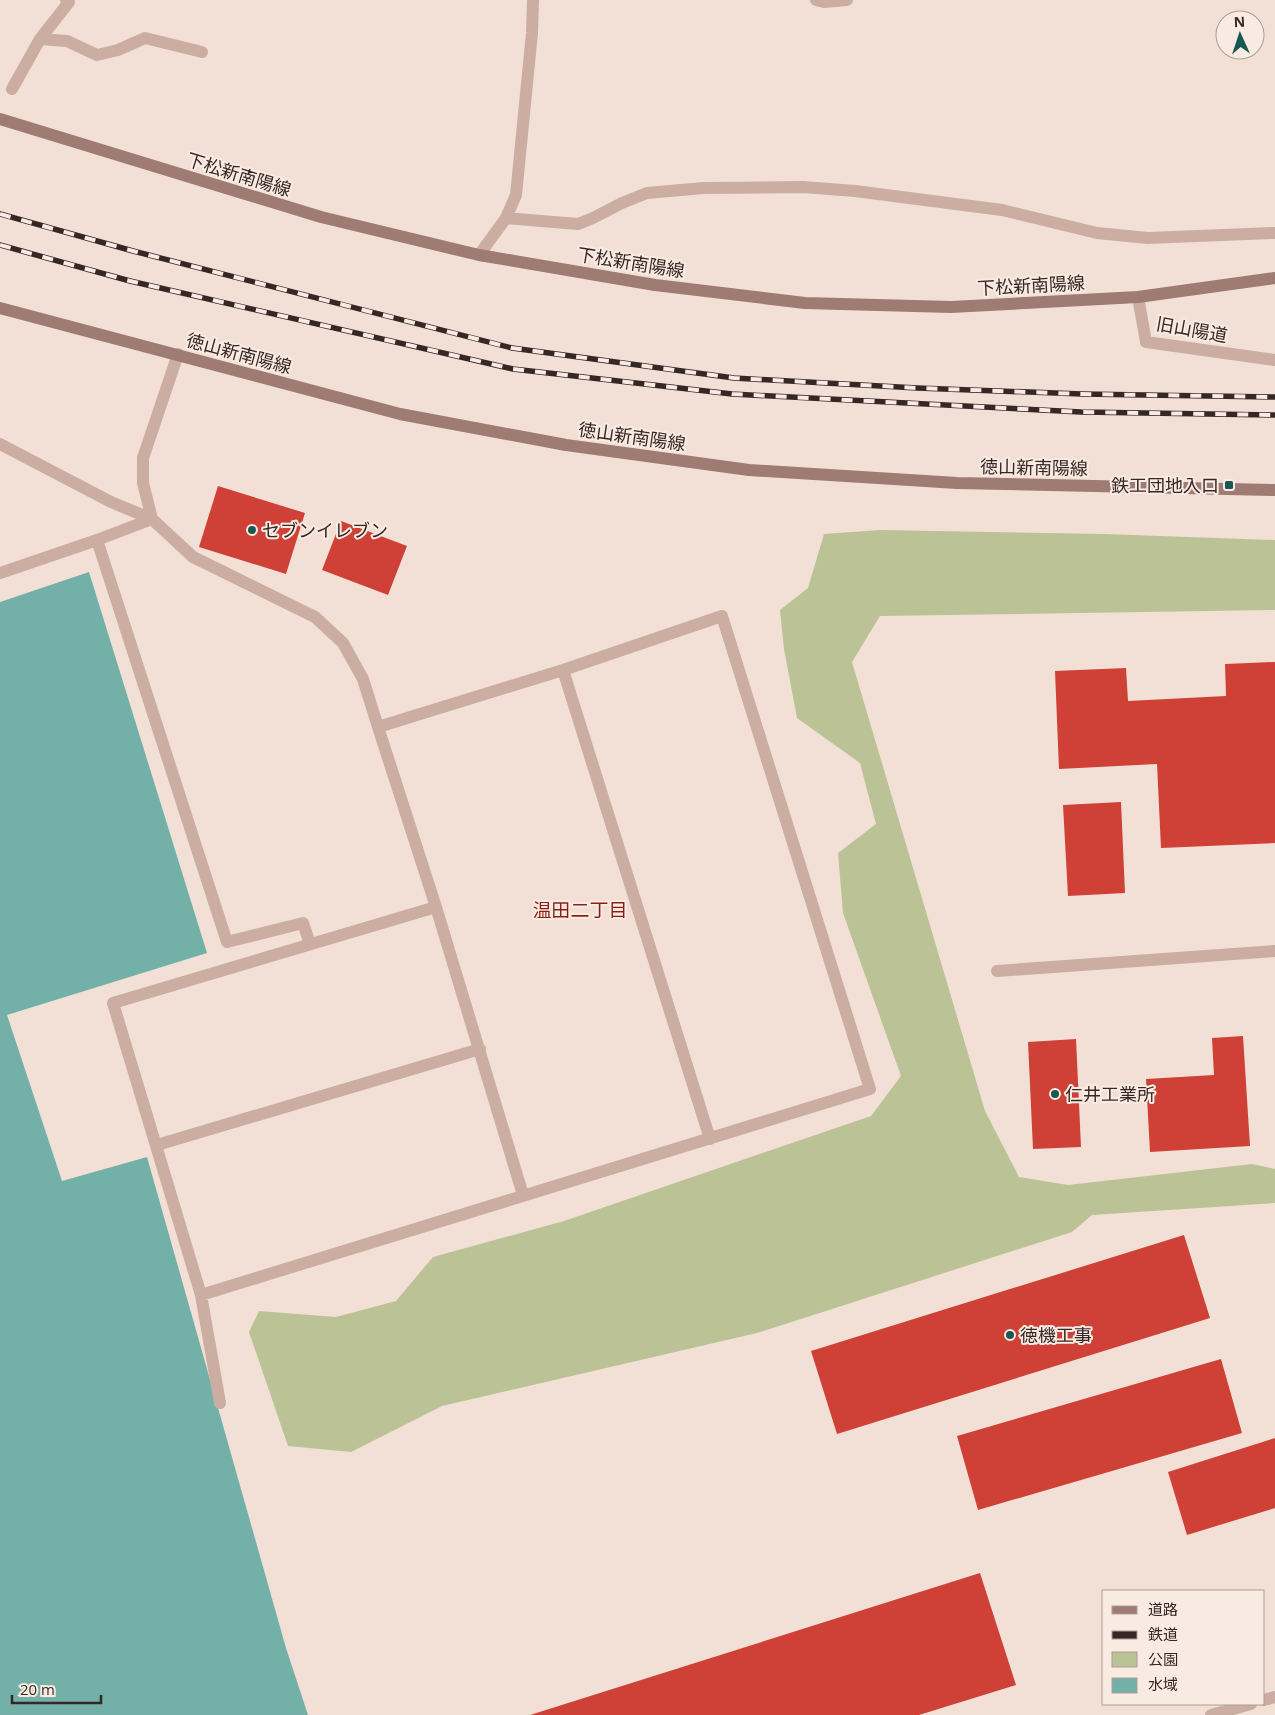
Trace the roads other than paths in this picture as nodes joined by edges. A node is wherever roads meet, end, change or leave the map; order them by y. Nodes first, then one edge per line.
1 (66, 0) edge
2 (534, 0) edge
3 (816, 0) edge
4 (847, 0) edge
5 (40, 39) junction
6 (202, 52) dead end
7 (12, 89) dead end
8 (0, 119) edge
9 (506, 218) junction
10 (1275, 233) edge
11 (479, 255) junction
12 (1275, 278) edge
13 (1138, 297) junction
14 (0, 308) edge
15 (178, 354) junction
16 (1275, 360) edge
17 (0, 444) edge
18 (1275, 490) edge
19 (152, 518) junction
20 (97, 540) junction
21 (0, 573) edge
22 (563, 670) junction
23 (378, 727) junction
24 (436, 907) junction
25 (310, 944) junction
26 (1275, 951) edge
27 (997, 971) dead end
28 (480, 1049) junction
29 (710, 1139) junction
30 (157, 1145) junction
31 (523, 1195) junction
32 (201, 1295) junction
33 (220, 1403) dead end
34 (1247, 1705) edge
35 (1211, 1715) edge

1 - 5 street
2 - 9 street
3 - 4 street
5 - 6 street
5 - 7 street
8 - 11 main road, 下松新南陽線
9 - 10 street
9 - 11 street
11 - 13 main road, 下松新南陽線
12 - 13 main road, 下松新南陽線
13 - 16 street, 旧山陽道
14 - 15 main road, 徳山新南陽線
15 - 18 main road, 徳山新南陽線
15 - 19 street
17 - 19 street
19 - 20 street
19 - 23 street
20 - 21 street
20 - 25 street
22 - 23 street
22 - 29 street
22 - 29 street
23 - 24 street
24 - 25 street
24 - 28 street
25 - 30 street
26 - 27 street
28 - 30 street
28 - 31 street
29 - 31 street
30 - 32 street
31 - 32 street
32 - 33 street
34 - 35 street

